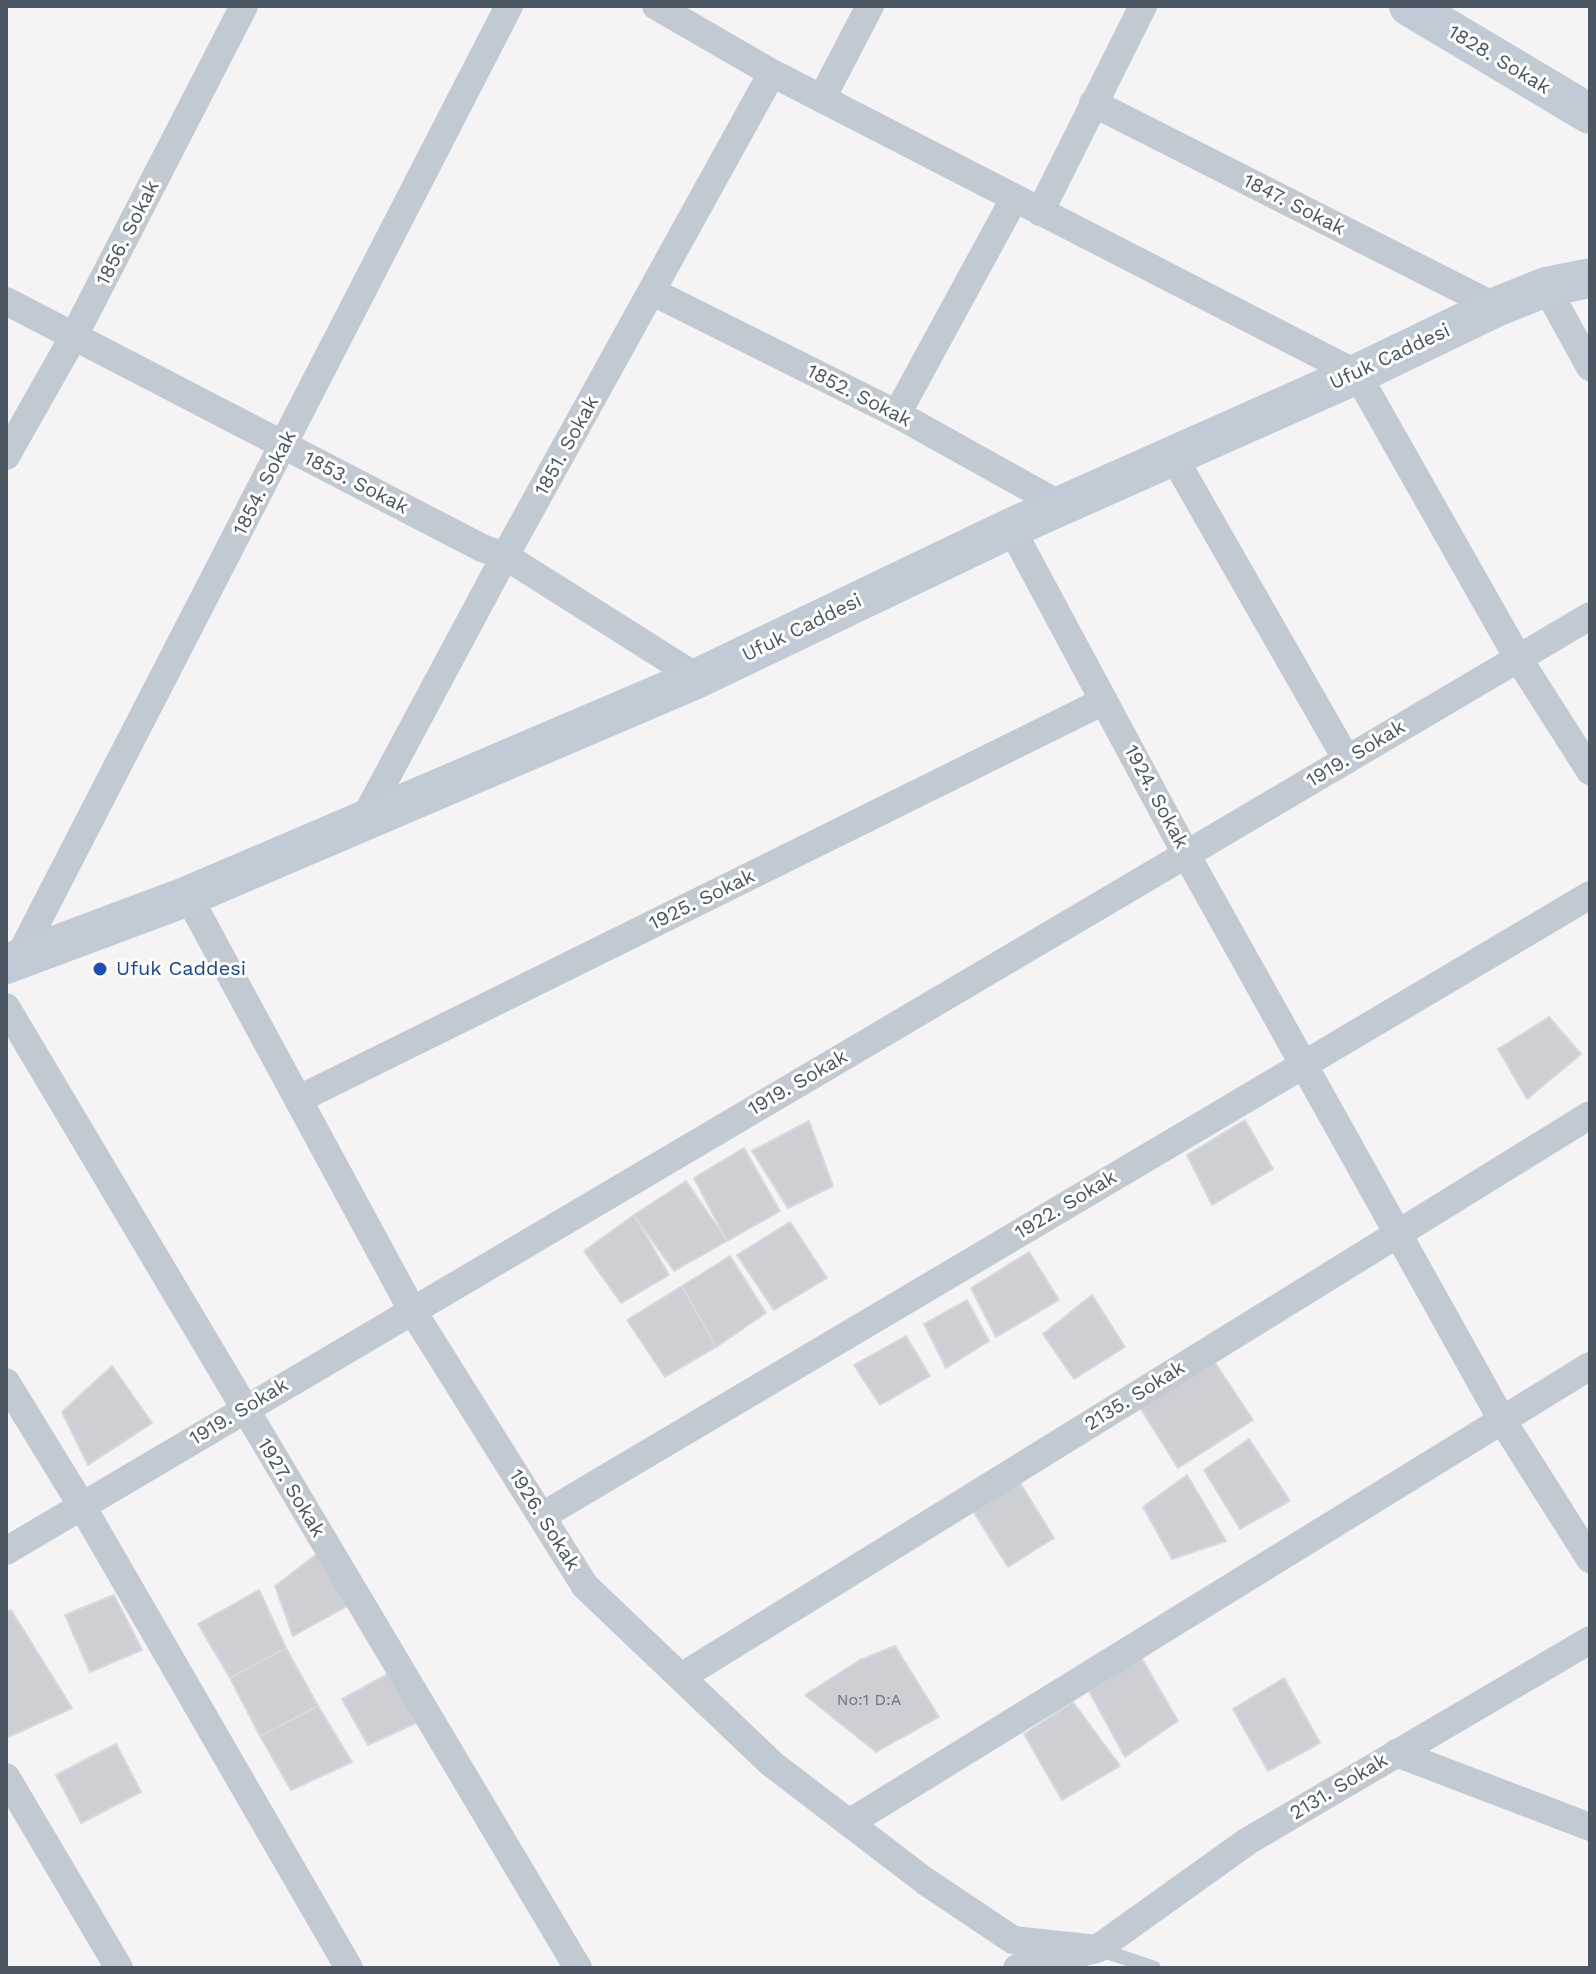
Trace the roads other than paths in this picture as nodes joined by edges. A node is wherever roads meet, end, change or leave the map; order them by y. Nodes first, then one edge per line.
1 (244, 6) edge
2 (509, 6) edge
3 (656, 6) edge
4 (870, 6) edge
5 (1143, 6) edge
6 (1409, 6) edge
7 (772, 73) junction
8 (822, 98) junction
9 (1093, 103) junction
10 (1590, 114) edge
11 (1014, 199) junction
12 (1040, 212) junction
13 (1590, 278) edge
14 (1546, 287) junction
15 (653, 292) junction
16 (6, 301) edge
17 (1496, 307) junction
18 (74, 336) junction
19 (1590, 367) edge
20 (1357, 374) junction
21 (897, 414) junction
22 (284, 446) junction
23 (6, 456) edge
24 (1173, 456) junction
25 (1062, 506) junction
26 (1011, 528) junction
27 (505, 556) junction
28 (1590, 616) edge
29 (1518, 658) junction
30 (698, 678) junction
31 (1104, 701) junction
32 (1347, 760) junction
33 (1590, 771) edge
34 (363, 821) junction
35 (1186, 854) junction
36 (1590, 895) edge
37 (188, 896) junction
38 (12, 962) edge
39 (6, 1007) edge
40 (1304, 1064) junction
41 (299, 1099) junction
42 (1590, 1115) edge
43 (1398, 1233) junction
44 (412, 1310) junction
45 (1590, 1366) edge
46 (6, 1382) edge
47 (244, 1409) junction
48 (1502, 1420) junction
49 (82, 1506) junction
50 (542, 1516) junction
51 (6, 1551) edge
52 (1590, 1559) edge
53 (1590, 1640) edge
54 (681, 1677) junction
55 (1396, 1753) junction
56 (6, 1777) edge
57 (849, 1823) junction
58 (1590, 1827) edge
59 (1097, 1949) junction
60 (119, 1968) edge
61 (349, 1968) edge
62 (578, 1968) edge
63 (1017, 1968) edge
64 (1154, 1968) edge

1 - 18 street, 1856. Sokak
2 - 22 street, 1854. Sokak
3 - 7 street
4 - 8 street
5 - 9 street
6 - 10 main road, 1828. Sokak
7 - 8 street
7 - 15 street, 1851. Sokak
8 - 11 street
9 - 12 street
9 - 17 street, 1847. Sokak
11 - 12 street
11 - 21 street
12 - 20 street
13 - 14 main road, Ufuk Caddesi
14 - 17 main road, Ufuk Caddesi
14 - 19 street
15 - 21 street, 1852. Sokak
15 - 27 street, 1851. Sokak
16 - 18 street, 1853. Sokak
17 - 20 main road, Ufuk Caddesi
18 - 22 street, 1853. Sokak
18 - 23 street, 1856. Sokak
20 - 24 main road, Ufuk Caddesi
20 - 29 street
21 - 25 street, 1852. Sokak
22 - 27 street, 1853. Sokak
22 - 38 street, 1854. Sokak
24 - 25 main road, Ufuk Caddesi
24 - 32 street
25 - 26 main road, Ufuk Caddesi
26 - 30 main road, Ufuk Caddesi
26 - 31 street, 1924. Sokak
27 - 30 street, 1853. Sokak
27 - 34 street, 1851. Sokak
28 - 29 street, 1919. Sokak
29 - 32 street, 1919. Sokak
29 - 33 street
30 - 34 main road, Ufuk Caddesi
31 - 35 street, 1924. Sokak
31 - 41 street, 1925. Sokak
32 - 35 street, 1919. Sokak
34 - 37 main road, Ufuk Caddesi
35 - 40 street, 1924. Sokak
35 - 44 street, 1919. Sokak
36 - 40 street, 1922. Sokak
37 - 38 main road, Ufuk Caddesi
37 - 41 street, 1926. Sokak
39 - 47 street, 1927. Sokak
40 - 43 street, 1924. Sokak
40 - 50 street, 1922. Sokak
41 - 44 street, 1926. Sokak
42 - 43 street, 2135. Sokak
43 - 48 street, 1924. Sokak
43 - 54 street, 2135. Sokak
44 - 47 street, 1919. Sokak
44 - 50 street, 1926. Sokak
45 - 48 street
46 - 49 street
47 - 49 street, 1919. Sokak
47 - 62 street, 1927. Sokak
48 - 52 street, 1924. Sokak
48 - 57 street
49 - 51 street, 1919. Sokak
49 - 61 street
50 - 54 street, 1926. Sokak
53 - 55 street, 2131. Sokak
54 - 57 street, 1926. Sokak
55 - 58 street
55 - 59 street, 2131. Sokak
56 - 60 street
57 - 59 street, 1926. Sokak
59 - 63 street
59 - 64 lane

